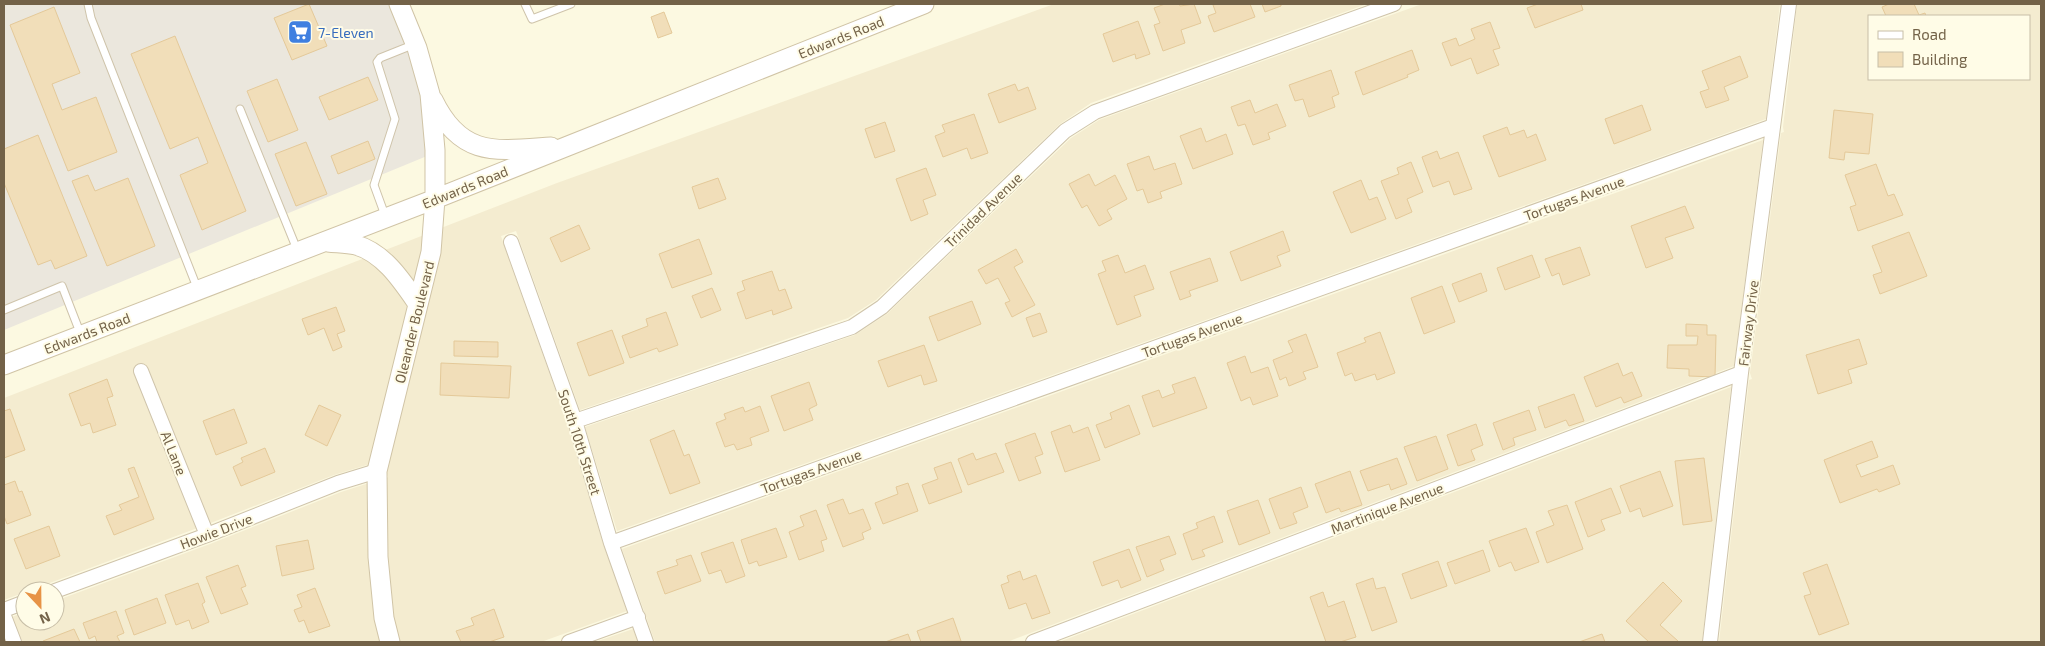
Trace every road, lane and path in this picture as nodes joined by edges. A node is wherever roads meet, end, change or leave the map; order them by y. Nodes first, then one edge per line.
1 (88, 4) edge
2 (399, 4) edge
3 (525, 4) edge
4 (571, 4) edge
5 (924, 4) edge
6 (1394, 4) edge
7 (1789, 4) edge
8 (415, 44) junction
9 (430, 94) junction
10 (240, 109) dead end
11 (1773, 126) junction
12 (570, 145) junction
13 (435, 199) junction
14 (387, 218) junction
15 (324, 242) junction
16 (511, 242) dead end
17 (298, 252) junction
18 (198, 290) junction
19 (418, 304) junction
20 (4, 308) edge
21 (81, 335) junction
22 (4, 365) edge
23 (141, 371) dead end
24 (1742, 373) junction
25 (575, 421) junction
26 (377, 471) junction
27 (206, 535) junction
28 (612, 543) junction
29 (65, 587) edge
30 (4, 616) edge
31 (638, 617) junction
32 (14, 642) edge
33 (390, 642) edge
34 (569, 642) edge
35 (646, 642) edge
36 (1033, 642) edge
37 (1710, 642) edge

1 - 18 lane
2 - 8 main road, Oleander Boulevard
3 - 4 lane
5 - 12 main road, Edwards Road
6 - 25 street, Trinidad Avenue
7 - 11 street, Fairway Drive
8 - 9 main road, Oleander Boulevard
8 - 14 lane
9 - 12 main road
9 - 13 main road, Oleander Boulevard
10 - 17 lane
11 - 24 street, Fairway Drive
11 - 28 street, Tortugas Avenue
12 - 13 main road, Edwards Road
13 - 14 main road, Edwards Road
13 - 19 main road, Oleander Boulevard
14 - 15 main road, Edwards Road
15 - 17 main road, Edwards Road
15 - 19 main road
16 - 25 street, South 10th Street
17 - 18 main road, Edwards Road
18 - 21 main road, Edwards Road
19 - 26 main road, Oleander Boulevard
20 - 21 lane
21 - 22 main road, Edwards Road
23 - 27 street, Al Lane
24 - 36 street, Martinique Avenue
24 - 37 street, Fairway Drive
25 - 28 street, South 10th Street
26 - 27 street, Howie Drive
26 - 33 main road, Oleander Boulevard
27 - 29 street, Howie Drive
28 - 31 street, South 10th Street
30 - 32 street
31 - 34 street
31 - 35 street, South 10th Street

